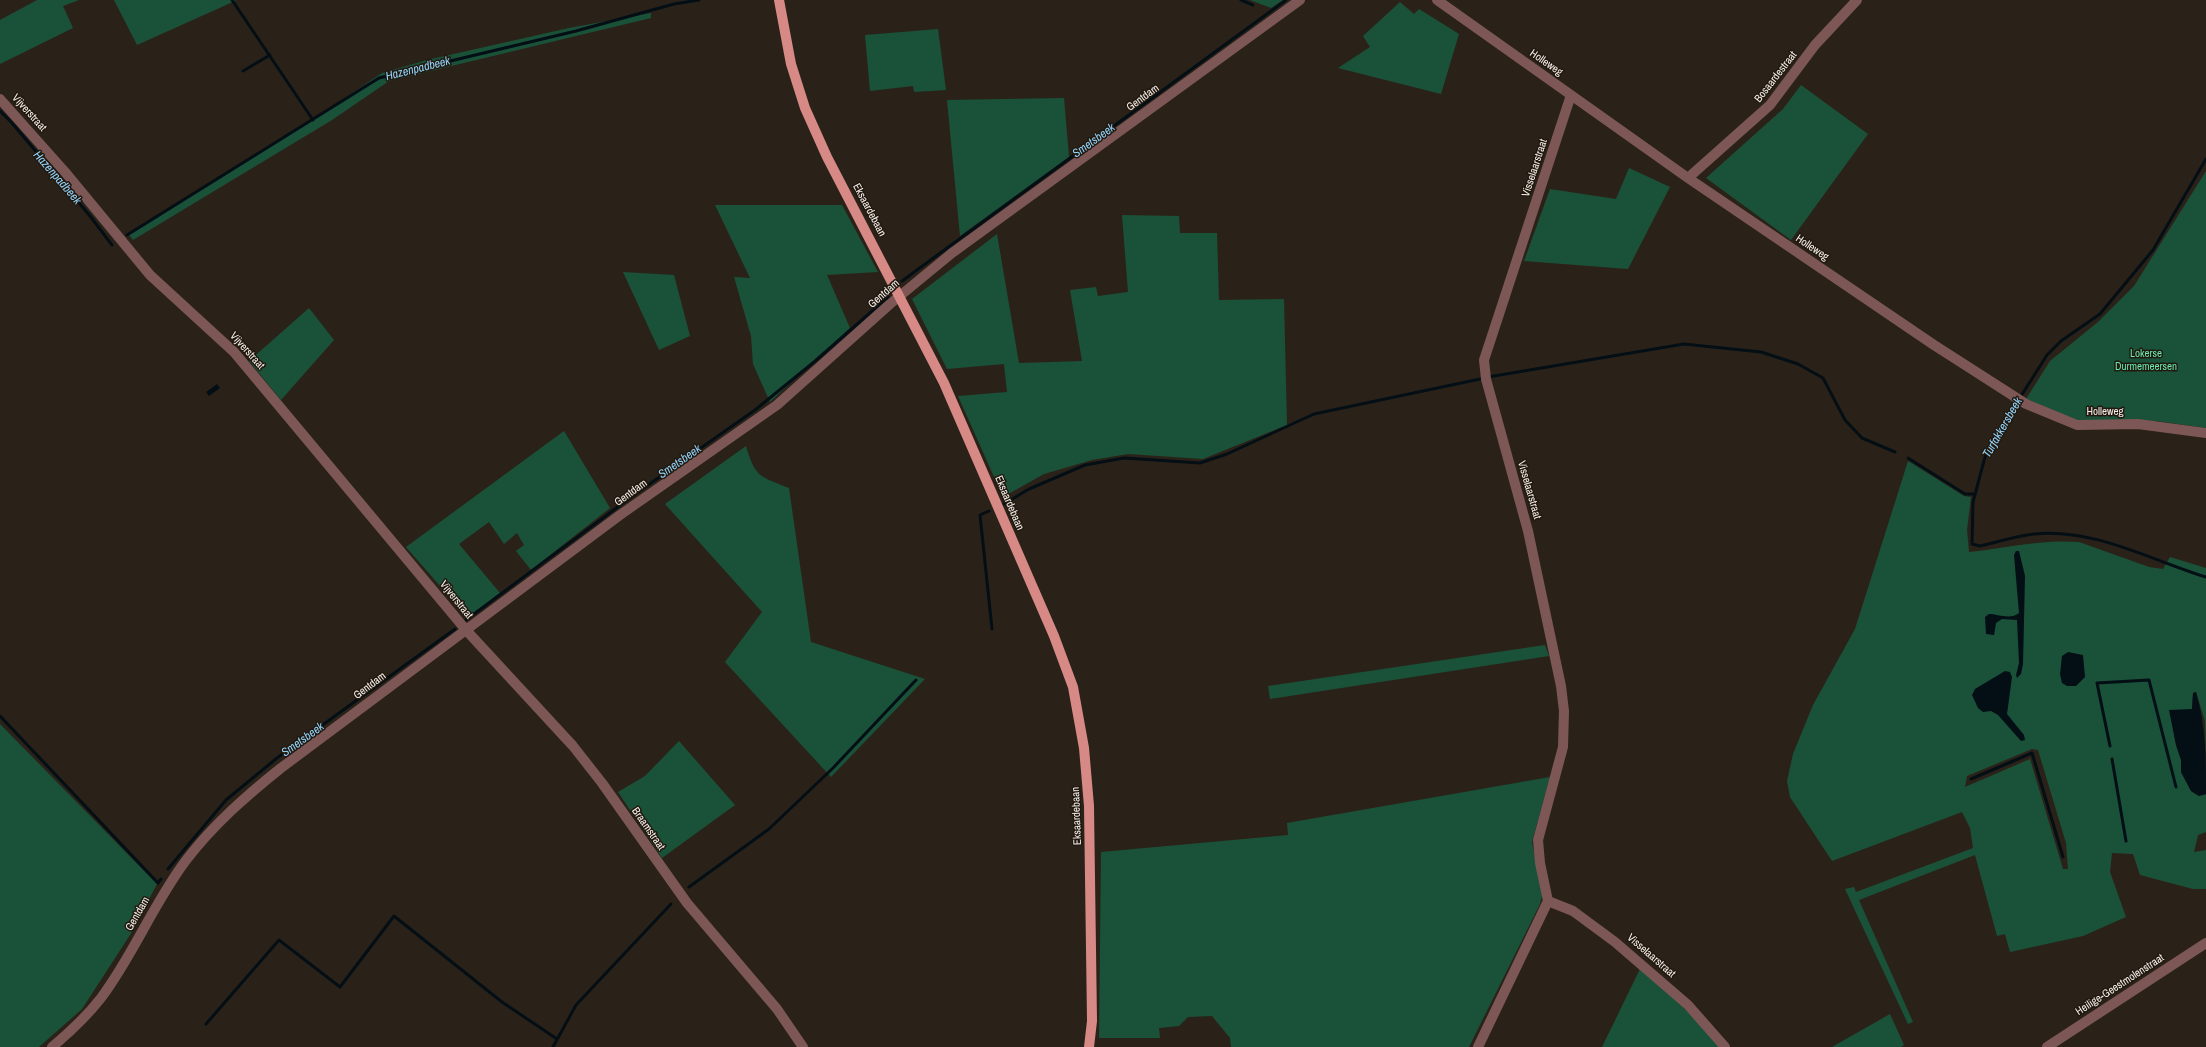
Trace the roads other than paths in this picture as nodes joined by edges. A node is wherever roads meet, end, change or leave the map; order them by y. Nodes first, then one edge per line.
1 (779, 0) edge
2 (1300, 0) edge
3 (1437, 0) edge
4 (1857, 0) edge
5 (1571, 95) junction
6 (0, 99) edge
7 (1688, 178) junction
8 (900, 296) junction
9 (2206, 433) edge
10 (466, 630) junction
11 (1548, 901) junction
12 (2206, 943) edge
13 (52, 1047) edge
14 (803, 1047) edge
15 (1090, 1047) edge
16 (1478, 1047) edge
17 (1725, 1047) edge
18 (2047, 1047) edge

1 - 8 main road, Eksaardebaan
2 - 8 street, Gentdam
3 - 5 street, Holleweg
4 - 7 street, Bosaardestraat
5 - 7 street, Holleweg
5 - 11 street, Visselaarstraat
6 - 10 street, Vijverstraat
7 - 9 street, Holleweg
8 - 10 street, Gentdam
8 - 15 main road, Eksaardebaan
10 - 13 street, Gentdam
10 - 14 street, Braamstraat
11 - 16 street
11 - 17 street, Visselaarstraat
12 - 18 street, Heilige-Geestmolenstraat

